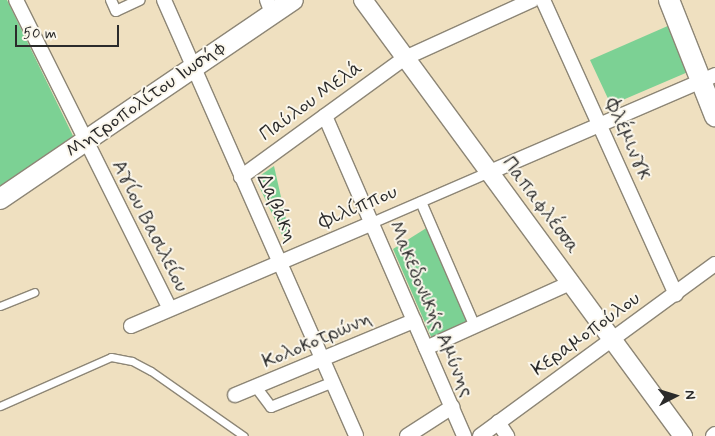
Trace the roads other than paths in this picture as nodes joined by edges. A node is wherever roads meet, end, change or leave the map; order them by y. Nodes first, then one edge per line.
1 (16, 0) edge
2 (111, 0) edge
3 (140, 0) edge
4 (164, 0) edge
5 (293, 0) edge
6 (363, 0) edge
7 (532, 0) edge
8 (543, 0) edge
9 (668, 0) edge
10 (270, 6) edge
11 (405, 58) junction
12 (193, 68) junction
13 (708, 78) edge
14 (325, 116) junction
15 (715, 116) edge
16 (599, 124) junction
17 (85, 142) junction
18 (490, 172) junction
19 (241, 177) junction
20 (0, 199) edge
21 (421, 202) junction
22 (372, 223) junction
23 (279, 263) junction
24 (715, 264) edge
25 (572, 282) junction
26 (34, 292) dead end
27 (676, 294) junction
28 (0, 306) edge
29 (170, 309) junction
30 (414, 321) junction
31 (132, 326) dead end
32 (475, 327) junction
33 (614, 338) junction
34 (426, 348) junction
35 (321, 359) junction
36 (331, 383) junction
37 (256, 387) junction
38 (235, 395) dead end
39 (0, 406) edge
40 (452, 407) junction
41 (498, 422) junction
42 (354, 434) edge
43 (244, 436) edge
44 (407, 436) edge
45 (464, 436) edge
46 (480, 436) edge
47 (507, 436) edge
48 (683, 436) edge

1 - 17 street, Αγίου Βασιλείου
2 - 3 street
4 - 12 street, Δαβάκη
5 - 10 main road, Μητροπολίτου Ιωσήφ
6 - 11 street, Παπαφλέσσα
7 - 11 street, Παύλου Μελά
8 - 16 street, Φλέμινγκ
9 - 13 main road
10 - 12 main road, Μητροπολίτου Ιωσήφ
11 - 14 street, Παύλου Μελά
11 - 18 street, Παπαφλέσσα
12 - 17 main road, Μητροπολίτου Ιωσήφ
12 - 19 street, Δαβάκη
13 - 15 main road
13 - 16 street
14 - 19 street, Παύλου Μελά
14 - 22 street, Μακεδονικής Αμύνης
16 - 18 street
16 - 27 street, Φλέμινγκ
17 - 20 main road, Μητροπολίτου Ιωσήφ
17 - 29 street, Αγίου Βασιλείου
18 - 21 street, Φιλίππου
18 - 25 street, Παπαφλέσσα
19 - 23 street, Δαβάκη
21 - 22 street, Φιλίππου
21 - 32 street
22 - 23 street, Φιλίππου
22 - 30 street, Μακεδονικής Αμύνης
23 - 29 street, Φιλίππου
23 - 35 street, Δαβάκη
24 - 27 street, Κεραμοπούλου
25 - 32 street
25 - 33 street, Παπαφλέσσα
26 - 28 lane
27 - 33 street, Κεραμοπούλου
29 - 31 street, Φιλίππου
30 - 34 street, Μακεδονικής Αμύνης
30 - 35 street, Κολοκοτρώνη
32 - 34 street
33 - 41 street, Κεραμοπούλου
33 - 48 street, Παπαφλέσσα
34 - 40 street, Μακεδονικής Αμύνης
35 - 36 street, Δαβάκη
35 - 37 street, Κολοκοτρώνη
36 - 37 street
36 - 42 street, Δαβάκη
37 - 38 street, Κολοκοτρώνη
39 - 43 lane
40 - 44 street
40 - 45 street, Μακεδονικής Αμύνης
41 - 46 street, Κεραμοπούλου
41 - 47 street

